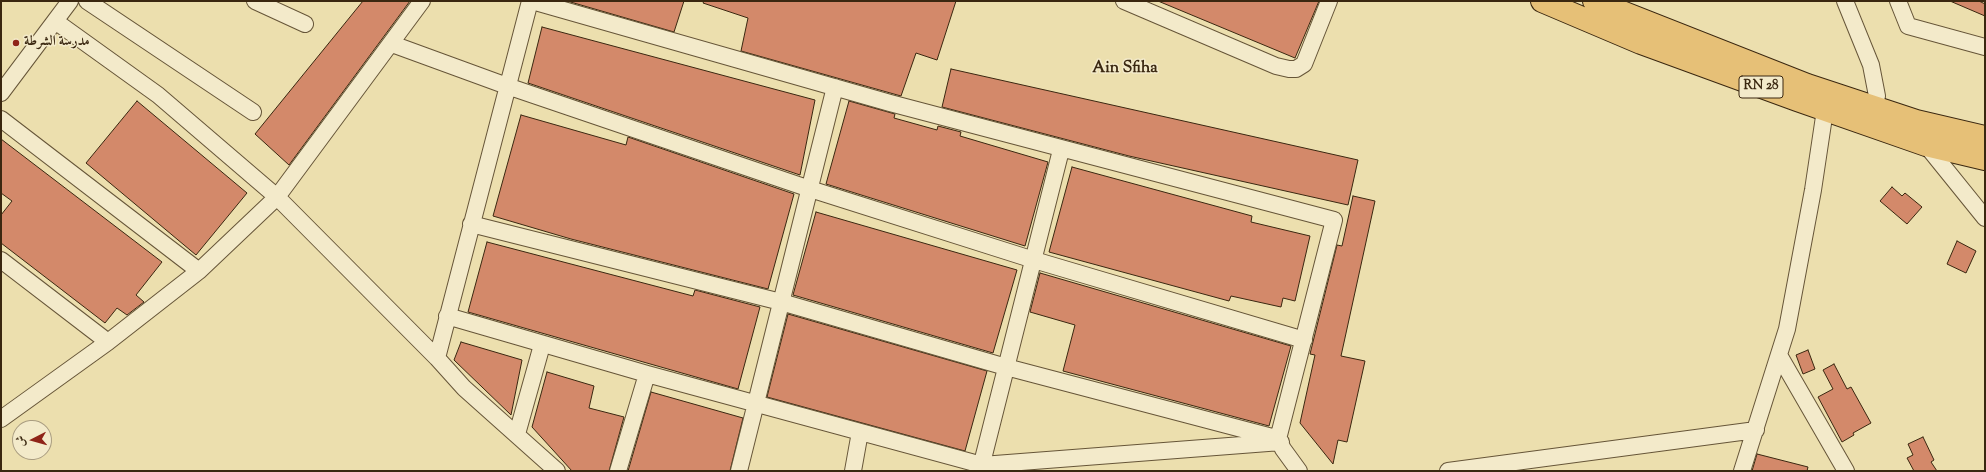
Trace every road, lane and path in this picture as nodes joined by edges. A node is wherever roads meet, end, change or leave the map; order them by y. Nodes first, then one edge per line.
1 (70, 1) edge
2 (87, 1) edge
3 (255, 1) edge
4 (422, 1) edge
5 (531, 1) edge
6 (1124, 1) edge
7 (1329, 1) edge
8 (1542, 1) edge
9 (1594, 1) edge
10 (1845, 1) edge
11 (1898, 1) edge
12 (55, 21) junction
13 (305, 24) dead end
14 (392, 44) junction
15 (1985, 47) edge
16 (507, 86) junction
17 (835, 87) junction
18 (1, 93) edge
19 (1874, 107) junction
20 (1825, 110) junction
21 (253, 112) dead end
22 (1, 119) edge
23 (1925, 123) junction
24 (1985, 137) edge
25 (1926, 145) junction
26 (1061, 150) junction
27 (1985, 159) edge
28 (810, 189) junction
29 (277, 197) junction
30 (1985, 218) edge
31 (471, 224) junction
32 (1, 260) edge
33 (1034, 260) junction
34 (199, 271) junction
35 (780, 302) junction
36 (447, 316) junction
37 (1304, 340) junction
38 (108, 342) junction
39 (542, 345) junction
40 (1779, 355) junction
41 (437, 358) junction
42 (1006, 367) junction
43 (647, 374) junction
44 (755, 404) junction
45 (5, 410) edge
46 (1756, 430) junction
47 (860, 432) junction
48 (517, 434) junction
49 (1280, 440) junction
50 (1835, 464) edge
51 (981, 468) edge
52 (557, 471) edge
53 (618, 471) edge
54 (739, 471) edge
55 (853, 471) edge
56 (1298, 471) edge
57 (1448, 471) edge
58 (1742, 471) edge
59 (1846, 471) edge

1 - 12 street
2 - 21 street
3 - 13 street
4 - 14 street
5 - 16 street
5 - 17 street
6 - 7 street
8 - 20 highway, RN 28
9 - 19 highway, RN 28
10 - 19 street
11 - 15 street
12 - 18 street
12 - 29 street
14 - 16 street
14 - 29 street
16 - 28 street
16 - 31 street
17 - 26 street
17 - 28 street
19 - 23 highway, RN 28
20 - 25 highway, RN 28
20 - 40 street
22 - 34 street
23 - 24 highway, RN 28
23 - 25 street
25 - 27 highway, RN 28
25 - 30 street
26 - 33 street
26 - 37 street
28 - 33 street
28 - 35 street
29 - 34 street
29 - 41 street
31 - 35 street
31 - 36 street
32 - 38 street
33 - 37 street
33 - 42 street
34 - 38 street
35 - 42 street
35 - 44 street
36 - 39 street
36 - 41 street
37 - 49 street
38 - 45 street
39 - 43 street
39 - 48 street
40 - 46 street
40 - 50 street
41 - 48 street
42 - 49 street
42 - 51 street
43 - 44 street
43 - 53 street
44 - 47 street
44 - 54 street
46 - 57 street
46 - 58 street
47 - 51 street
47 - 55 street
48 - 52 street
49 - 51 street
49 - 56 street
50 - 59 street

